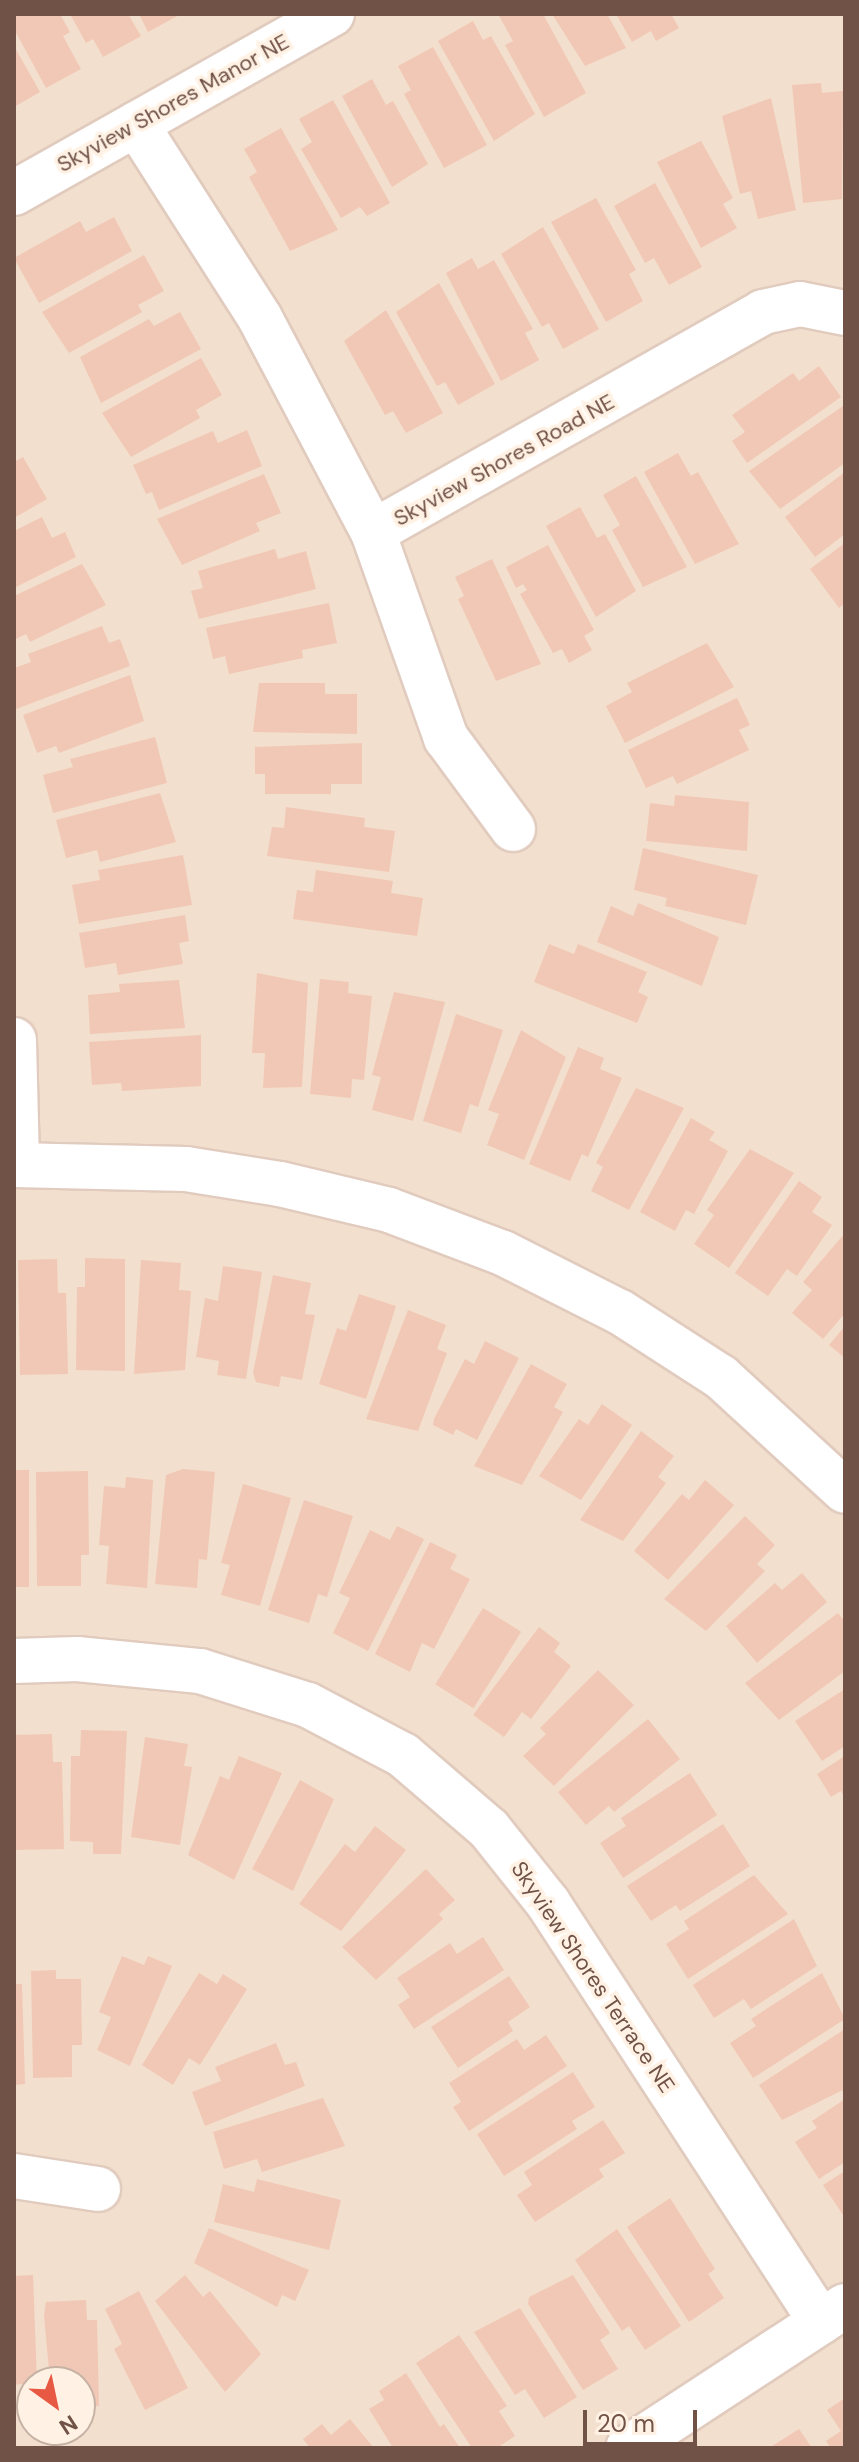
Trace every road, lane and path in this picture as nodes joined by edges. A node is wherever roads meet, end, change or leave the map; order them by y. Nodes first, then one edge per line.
1 (332, 14) edge
2 (136, 124) junction
3 (14, 193) edge
4 (845, 313) edge
5 (373, 532) junction
6 (513, 829) dead end
7 (14, 1040) edge
8 (15, 1165) edge
9 (845, 1491) edge
10 (14, 1661) edge
11 (14, 2176) edge
12 (98, 2189) dead end
13 (833, 2314) edge
14 (628, 2448) edge

1 - 2 street, Skyview Shores Manor NE
2 - 3 street, Skyview Shores Manor NE
2 - 5 street, Skyview Shores Road NE
4 - 5 street, Skyview Shores Road NE
5 - 6 street
7 - 8 street
8 - 9 street
10 - 13 street, Skyview Shores Terrace NE
11 - 12 street
13 - 14 street

